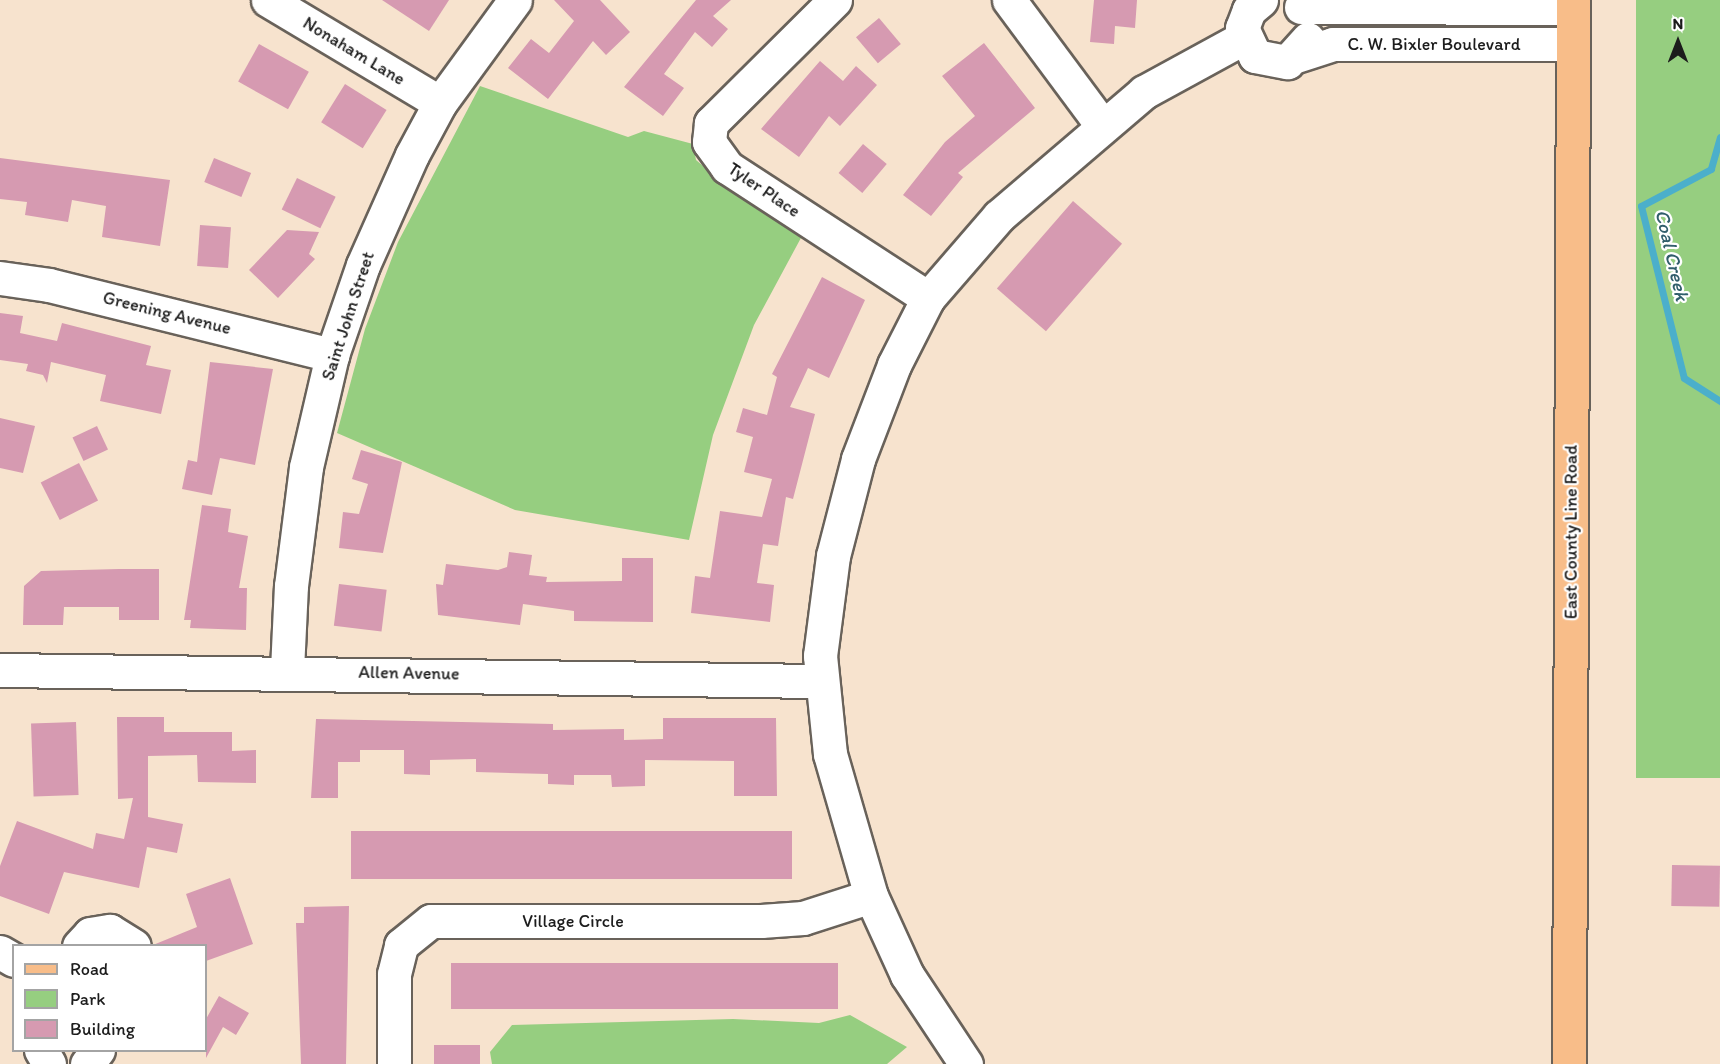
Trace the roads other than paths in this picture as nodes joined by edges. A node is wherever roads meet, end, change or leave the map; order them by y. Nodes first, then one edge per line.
1 (268, 0) edge
2 (515, 0) edge
3 (835, 0) edge
4 (1009, 0) edge
5 (1295, 4) edge
6 (1573, 4) edge
7 (1250, 12) edge
8 (1573, 44) junction
9 (1296, 56) junction
10 (440, 103) junction
11 (1101, 124) junction
12 (0, 278) edge
13 (928, 298) junction
14 (332, 355) junction
15 (0, 670) edge
16 (287, 670) junction
17 (819, 681) junction
18 (871, 896) junction
19 (80, 944) edge
20 (132, 944) edge
21 (96, 1052) edge
22 (87, 1064) edge
23 (394, 1064) edge
24 (966, 1064) edge
25 (1569, 1064) edge

1 - 10 street, Nonaham Lane
2 - 10 street, Saint John Street
3 - 13 street, Tyler Place
4 - 11 street
5 - 6 street, C. W. Bixler Boulevard
5 - 9 street
6 - 8 main road, East County Line Road
7 - 9 street, C. W. Bixler Boulevard
7 - 11 street
8 - 9 street, C. W. Bixler Boulevard
8 - 25 main road, East County Line Road
10 - 14 street, Saint John Street
11 - 13 street
12 - 14 street, Greening Avenue
13 - 17 street
14 - 16 street, Saint John Street
15 - 16 street, Allen Avenue
16 - 17 street, Allen Avenue
17 - 18 street
18 - 23 street, Village Circle
18 - 24 street
19 - 20 street
21 - 22 street

